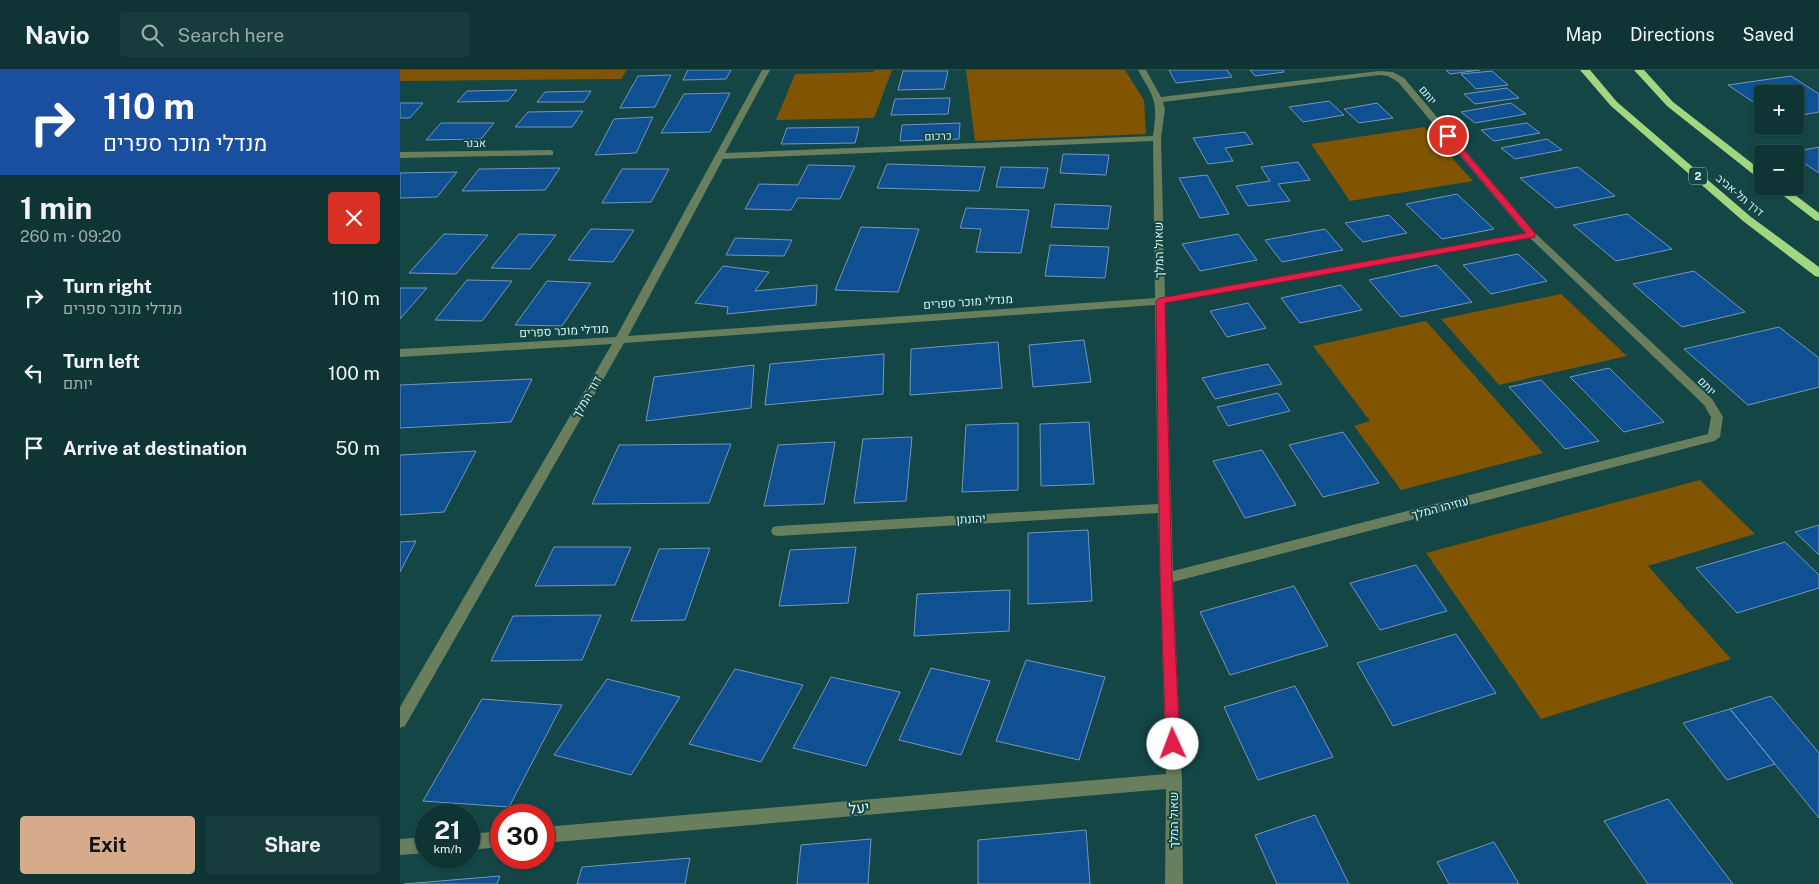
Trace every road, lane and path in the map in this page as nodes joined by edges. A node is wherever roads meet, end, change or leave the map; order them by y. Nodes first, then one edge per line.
1 (766, 70) edge
2 (1142, 70) edge
3 (1585, 70) edge
4 (1639, 70) edge
5 (1159, 100) junction
6 (1158, 138) junction
7 (550, 153) dead end
8 (400, 155) edge
9 (720, 156) junction
10 (1754, 170) edge
11 (1788, 195) edge
12 (1819, 218) edge
13 (1532, 235) junction
14 (1819, 273) edge
15 (1160, 301) junction
16 (620, 340) junction
17 (400, 353) edge
18 (1714, 437) joint
19 (1165, 508) junction
20 (778, 531) dead end
21 (1166, 578) junction
22 (400, 721) edge
23 (1174, 781) junction
24 (555, 834) edge
25 (415, 846) edge
26 (400, 847) edge
27 (1174, 884) edge

1 - 9 street, דוד המלך
2 - 5 street, שאול המלך
3 - 14 highway, דרך תל-אביב / 2
4 - 10 highway
5 - 6 street, שאול המלך
5 - 13 street, יותם
6 - 9 street, כרכום
6 - 15 street, שאול המלך
7 - 8 street, אבנר
9 - 16 street, דוד המלך
11 - 12 highway
13 - 15 street, מנדלי מוכר ספרים
13 - 18 street, יותם
15 - 16 street, מנדלי מוכר ספרים
15 - 19 street, שאול המלך
16 - 17 street, מנדלי מוכר ספרים
16 - 22 street, דוד המלך
18 - 21 street, עוזיהו המלך
19 - 20 street, יהונתן
19 - 21 street, שאול המלך
21 - 23 street, שאול המלך
23 - 24 street, יעל
23 - 27 street, שאול המלך
25 - 26 street

